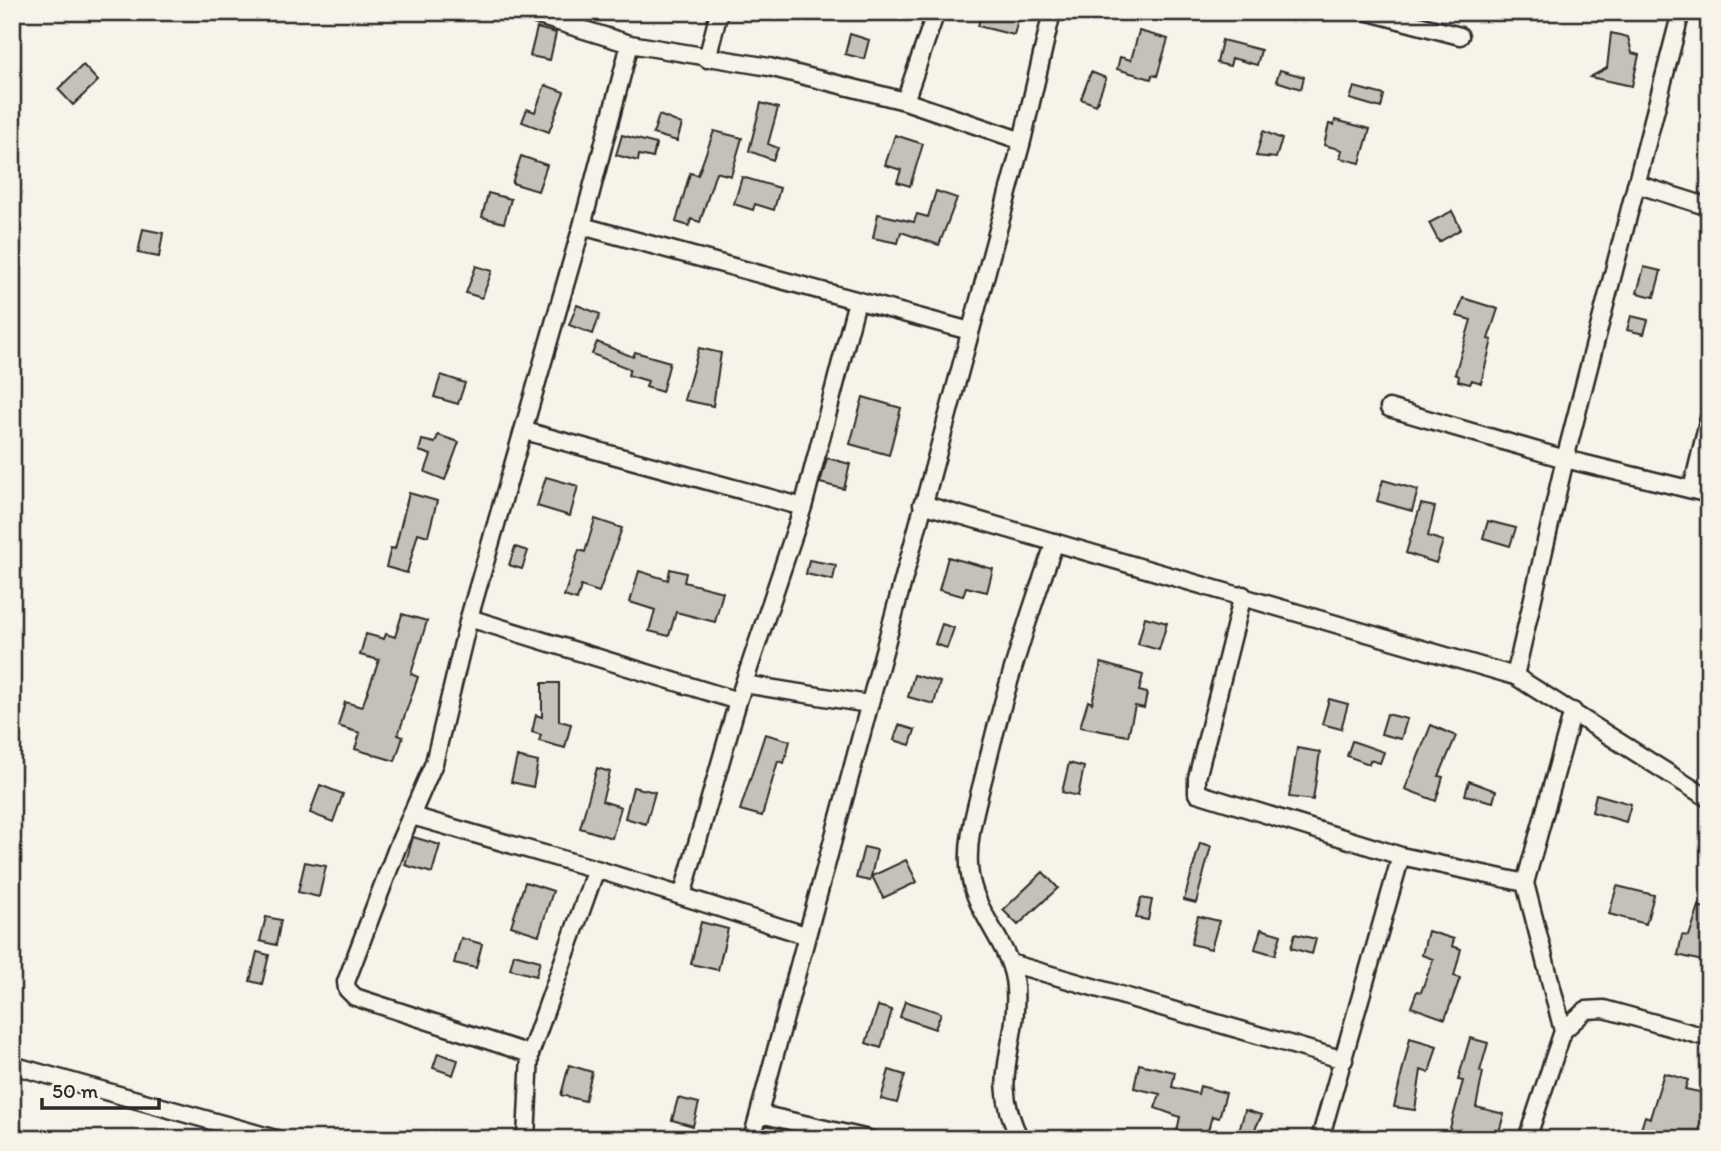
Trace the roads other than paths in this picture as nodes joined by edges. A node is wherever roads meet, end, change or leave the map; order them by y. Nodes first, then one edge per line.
1 (719, 12) edge
2 (936, 12) edge
3 (1052, 12) edge
4 (1369, 12) edge
5 (1681, 12) edge
6 (536, 15) dead end
7 (1460, 36) dead end
8 (630, 44) junction
9 (707, 59) junction
10 (905, 101) junction
11 (1022, 141) junction
12 (1636, 184) junction
13 (1709, 207) edge
14 (582, 226) junction
15 (857, 300) junction
16 (970, 331) junction
17 (1389, 408) dead end
18 (1709, 418) edge
19 (524, 431) junction
20 (1565, 459) junction
21 (1692, 489) junction
22 (1709, 494) edge
23 (922, 504) junction
24 (803, 507) junction
25 (1055, 542) junction
26 (1243, 596) junction
27 (469, 618) junction
28 (1515, 676) junction
29 (744, 684) junction
30 (738, 701) junction
31 (868, 704) junction
32 (1573, 711) junction
33 (1709, 799) edge
34 (412, 816) junction
35 (1401, 856) junction
36 (596, 869) junction
37 (1525, 883) junction
38 (682, 896) junction
39 (805, 935) junction
40 (1010, 963) junction
41 (1563, 1031) junction
42 (1709, 1038) edge
43 (530, 1054) junction
44 (1344, 1060) junction
45 (12, 1065) edge
46 (760, 1114) junction
47 (276, 1139) edge
48 (526, 1139) edge
49 (752, 1139) edge
50 (869, 1139) edge
51 (1020, 1139) edge
52 (1320, 1139) edge
53 (1527, 1139) edge

1 - 9 street
2 - 10 street
3 - 11 street
4 - 7 street
5 - 12 street
6 - 8 street
8 - 9 street
8 - 14 street
9 - 10 street
10 - 11 street
11 - 16 street
12 - 13 street
12 - 20 street
14 - 15 street
14 - 19 street
15 - 16 street
15 - 24 street
16 - 23 street
17 - 20 street
18 - 21 street
19 - 24 street
19 - 27 street
20 - 21 street
20 - 28 street
21 - 22 street
23 - 25 street
23 - 31 street
24 - 29 street
25 - 26 street
25 - 40 street
26 - 28 street
26 - 35 street
27 - 30 street
27 - 34 street
28 - 32 street
29 - 30 street
29 - 31 street
30 - 38 street
31 - 39 street
32 - 33 street
32 - 37 street
34 - 36 street
34 - 43 street
35 - 37 street
35 - 44 street
36 - 38 street
36 - 43 street
37 - 41 street
38 - 39 street
39 - 46 street
40 - 44 street
40 - 51 street
41 - 42 street
41 - 53 street
43 - 48 street
44 - 52 street
45 - 47 street
46 - 49 street
46 - 50 street

